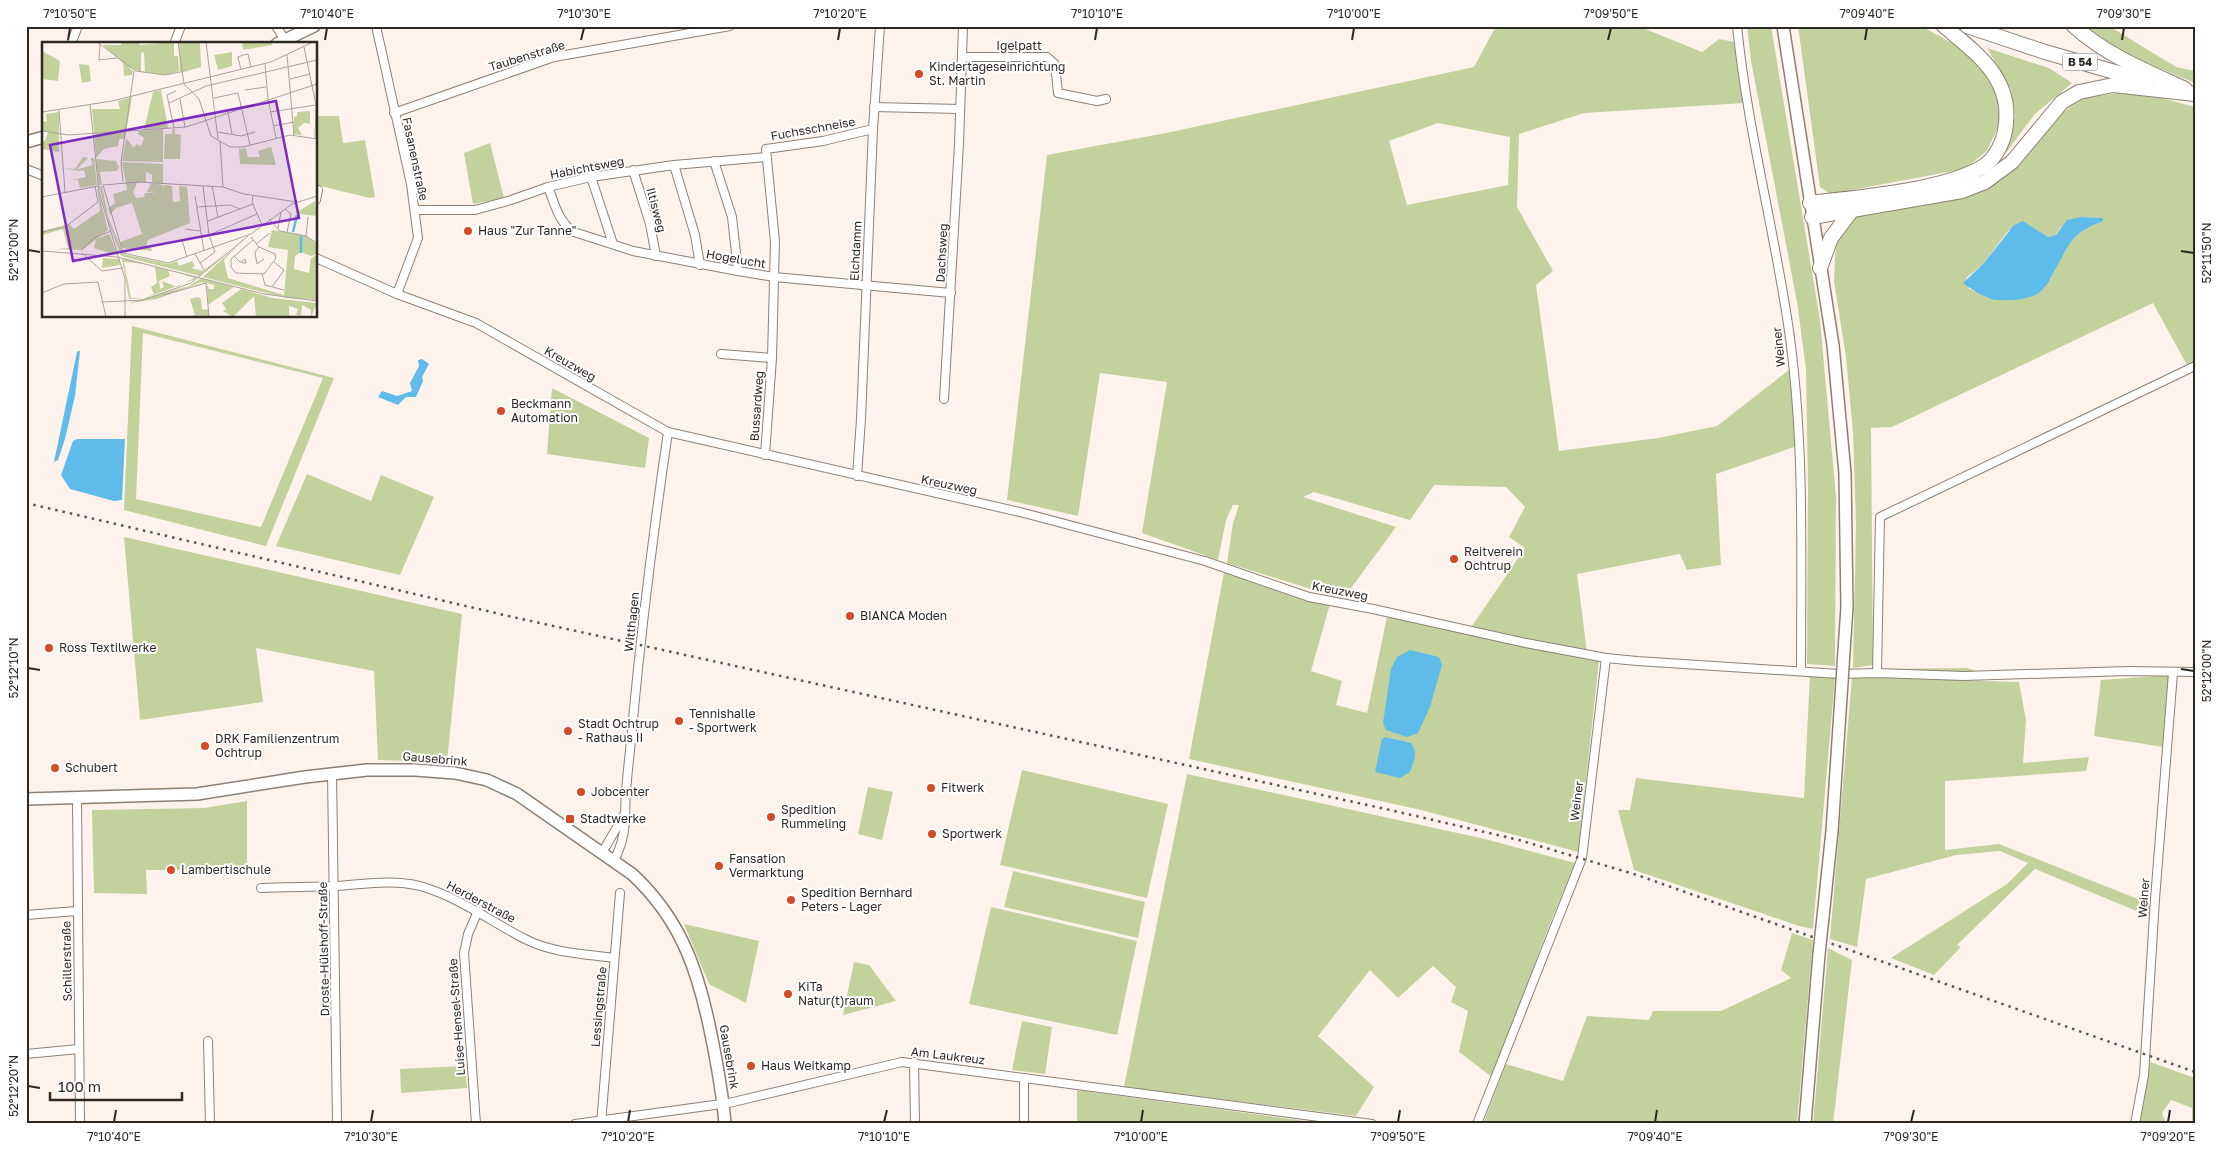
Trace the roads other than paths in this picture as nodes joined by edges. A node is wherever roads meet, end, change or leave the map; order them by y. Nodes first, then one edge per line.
1 (78, 26) edge
2 (180, 26) edge
3 (276, 26) edge
4 (314, 26) edge
5 (376, 26) edge
6 (730, 26) edge
7 (880, 26) edge
8 (963, 26) edge
9 (1737, 26) edge
10 (1783, 26) edge
11 (1944, 26) edge
12 (1967, 26) edge
13 (2074, 26) edge
14 (72, 42) edge
15 (175, 42) edge
16 (281, 42) edge
17 (962, 57) junction
18 (2195, 94) edge
19 (1106, 99) dead end
20 (874, 107) junction
21 (960, 109) junction
22 (394, 113) junction
23 (873, 129) junction
24 (42, 138) edge
25 (26, 142) edge
26 (766, 157) junction
27 (714, 161) junction
28 (674, 165) junction
29 (26, 169) edge
30 (633, 170) junction
31 (42, 175) edge
32 (591, 177) junction
33 (548, 187) junction
34 (1853, 209) junction
35 (415, 210) junction
36 (1811, 210) junction
37 (613, 244) junction
38 (656, 256) junction
39 (318, 259) edge
40 (700, 265) junction
41 (1820, 268) junction
42 (738, 272) junction
43 (774, 277) junction
44 (866, 285) junction
45 (951, 293) junction
46 (397, 294) junction
47 (721, 354) dead end
48 (772, 358) junction
49 (2195, 366) edge
50 (944, 399) dead end
51 (668, 432) junction
52 (765, 455) junction
53 (857, 476) junction
54 (1606, 658) junction
55 (1801, 670) junction
56 (2195, 672) edge
57 (1877, 673) junction
58 (2173, 673) junction
59 (332, 773) junction
60 (77, 797) junction
61 (26, 798) edge
62 (624, 815) junction
63 (602, 853) junction
64 (614, 861) junction
65 (335, 886) junction
66 (261, 888) dead end
67 (620, 893) dead end
68 (77, 911) junction
69 (478, 911) junction
70 (26, 915) edge
71 (614, 958) junction
72 (208, 1041) dead end
73 (79, 1049) junction
74 (26, 1054) edge
75 (914, 1062) junction
76 (1024, 1078) junction
77 (723, 1104) junction
78 (601, 1122) edge
79 (80, 1124) edge
80 (210, 1124) edge
81 (337, 1124) edge
82 (476, 1124) edge
83 (575, 1124) edge
84 (725, 1124) edge
85 (914, 1124) edge
86 (1024, 1124) edge
87 (1372, 1124) edge
88 (1477, 1124) edge
89 (1805, 1124) edge
90 (2135, 1124) edge

1 - 14 street
2 - 15 street
3 - 16 street
4 - 16 main road
5 - 22 street, Fasanenstraße
6 - 22 street, Taubenstraße
7 - 20 street, Elchdamm
8 - 17 street, Dachsweg
9 - 55 street, Weiner
10 - 36 main road
11 - 36 highway
12 - 18 highway, B 54
13 - 18 highway
17 - 19 street, Igelpatt
17 - 21 street, Dachsweg
18 - 34 highway
20 - 21 street
20 - 23 street, Elchdamm
21 - 45 street, Dachsweg
22 - 35 street, Fasanenstraße
23 - 26 street, Fuchsschneise
23 - 44 street, Elchdamm
24 - 25 main road
26 - 27 street, Habichtsweg
26 - 43 street, Bussardweg
27 - 28 street, Habichtsweg
27 - 42 street
28 - 30 street, Habichtsweg
28 - 40 street
29 - 31 street
30 - 32 street, Habichtsweg
30 - 38 street, Iltisweg
32 - 33 street, Habichtsweg
32 - 37 street
33 - 35 street, Habichtsweg
33 - 37 street, Hogelucht
34 - 36 highway
34 - 41 highway
35 - 46 street, Fasanenstraße
36 - 41 main road
37 - 38 street, Hogelucht
38 - 40 street, Hogelucht
39 - 46 street, Kreuzweg
40 - 42 street, Hogelucht
41 - 89 main road, bridge
42 - 43 street, Hogelucht
43 - 44 street, Hogelucht
43 - 48 street, Bussardweg
44 - 45 street, Hogelucht
44 - 53 street, Elchdamm
45 - 50 street, Dachsweg
46 - 51 street, Kreuzweg
47 - 48 street, Bussardweg
48 - 52 street, Bussardweg
49 - 57 street
51 - 52 street, Kreuzweg
51 - 62 street, Witthagen
52 - 53 street, Kreuzweg
53 - 54 street, Kreuzweg
54 - 55 street
54 - 88 street, Weiner
55 - 57 street
56 - 58 street
57 - 58 street
58 - 90 street, Weiner
59 - 60 main road, Gausebrink
59 - 63 main road, Gausebrink
59 - 65 street, Droste-Hülshoff-Straße
60 - 61 main road, Gausebrink
60 - 68 street, Schillerstraße
62 - 63 street, Witthagen
62 - 64 street, Witthagen
63 - 64 main road, Gausebrink
64 - 77 main road, Gausebrink
65 - 66 street, Herderstraße
65 - 69 street, Herderstraße
65 - 81 street, Droste-Hülshoff-Straße
67 - 71 street, Lessingstraße
68 - 70 street
68 - 73 street, Schillerstraße
69 - 71 street, Herderstraße
69 - 82 street, Luise-Hensel-Straße
71 - 78 street, Lessingstraße
72 - 80 street
73 - 74 street
73 - 79 street, Schillerstraße
75 - 76 street, Am Laukreuz
75 - 77 street, Am Laukreuz
75 - 85 street
76 - 86 street
76 - 87 street, Am Laukreuz
77 - 78 street, Am Laukreuz
77 - 84 main road, Gausebrink
78 - 83 street, Am Laukreuz

